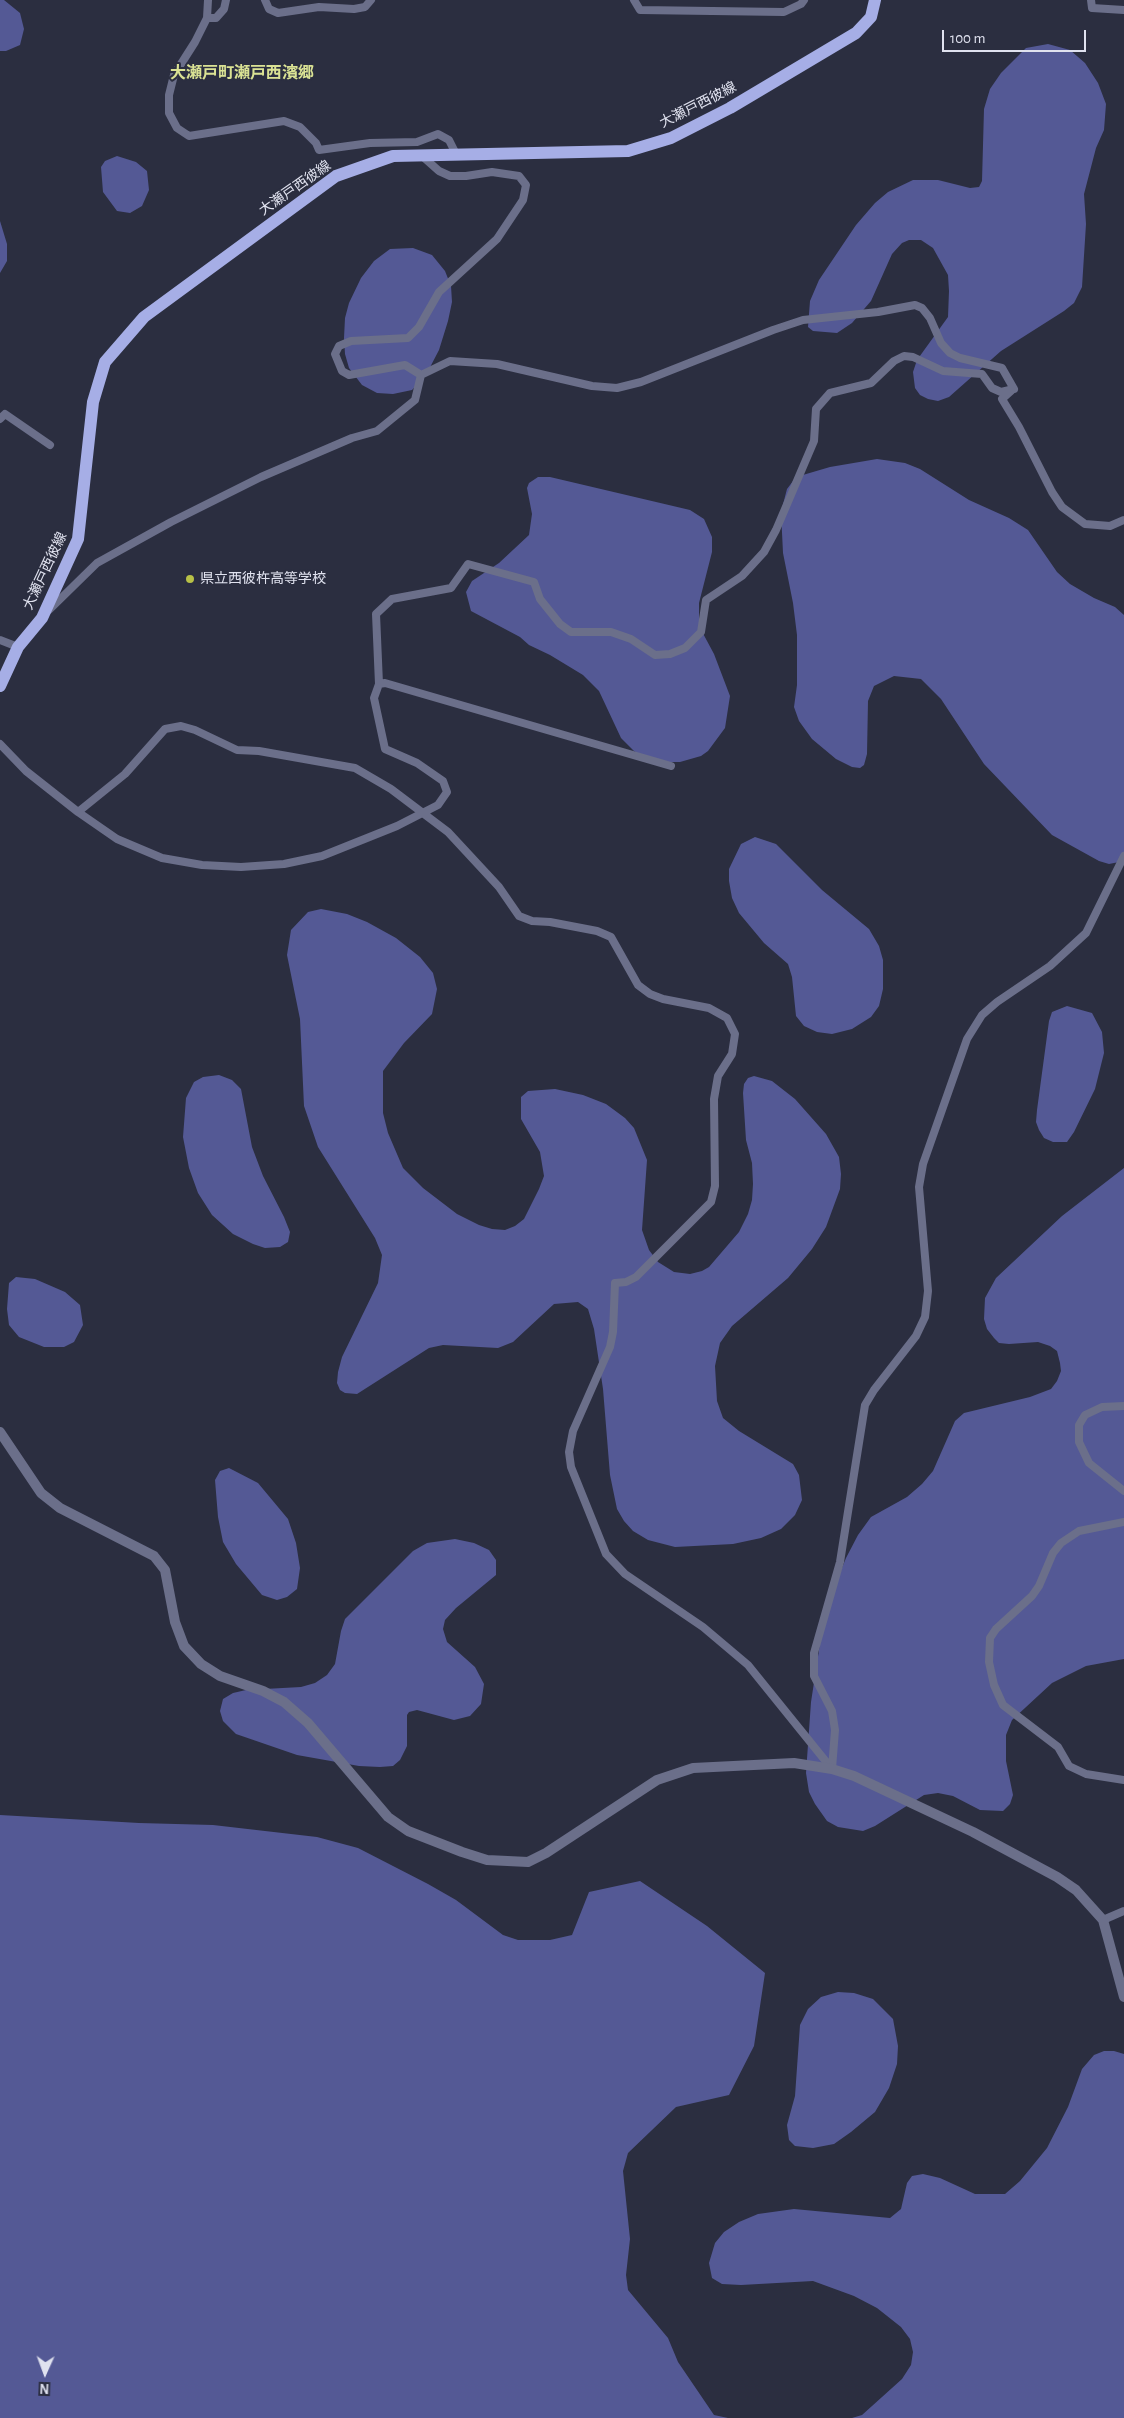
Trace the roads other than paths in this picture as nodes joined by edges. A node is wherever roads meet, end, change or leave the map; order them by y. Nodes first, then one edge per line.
1 (208, 0) edge
2 (226, 0) edge
3 (265, 0) edge
4 (372, 0) edge
5 (634, 0) edge
6 (662, 0) edge
7 (804, 0) edge
8 (875, 0) edge
9 (1091, 0) edge
10 (661, 10) junction
11 (1124, 10) edge
12 (207, 18) junction
13 (456, 154) junction
14 (421, 155) junction
15 (421, 374) junction
16 (1014, 389) junction
17 (0, 419) edge
18 (50, 445) dead end
19 (1124, 520) edge
20 (42, 618) junction
21 (0, 640) edge
22 (18, 647) junction
23 (379, 684) junction
24 (0, 686) edge
25 (0, 744) edge
26 (671, 766) dead end
27 (78, 812) junction
28 (421, 815) junction
29 (1124, 856) edge
30 (1124, 1406) edge
31 (0, 1432) edge
32 (1124, 1491) edge
33 (1124, 1522) edge
34 (832, 1769) junction
35 (1124, 1780) edge
36 (1124, 1911) edge
37 (1104, 1920) junction
38 (1124, 1997) edge

1 - 12 street
2 - 12 street
3 - 4 street
5 - 10 street
6 - 10 street
7 - 10 street
8 - 13 main road, 大瀬戸西彼線
9 - 11 street
12 - 13 street
13 - 14 main road, 大瀬戸西彼線
14 - 15 street
14 - 20 main road, 大瀬戸西彼線
15 - 16 street
15 - 20 street
16 - 19 street
16 - 23 street
17 - 18 street
20 - 22 main road, 大瀬戸西彼線
21 - 22 street
22 - 24 main road, 大瀬戸西彼線
23 - 26 street
23 - 28 street
25 - 27 street
27 - 28 street
27 - 28 street
28 - 34 street
29 - 34 street
30 - 32 street
31 - 34 street
33 - 35 street
34 - 37 street
36 - 37 street
37 - 38 street

